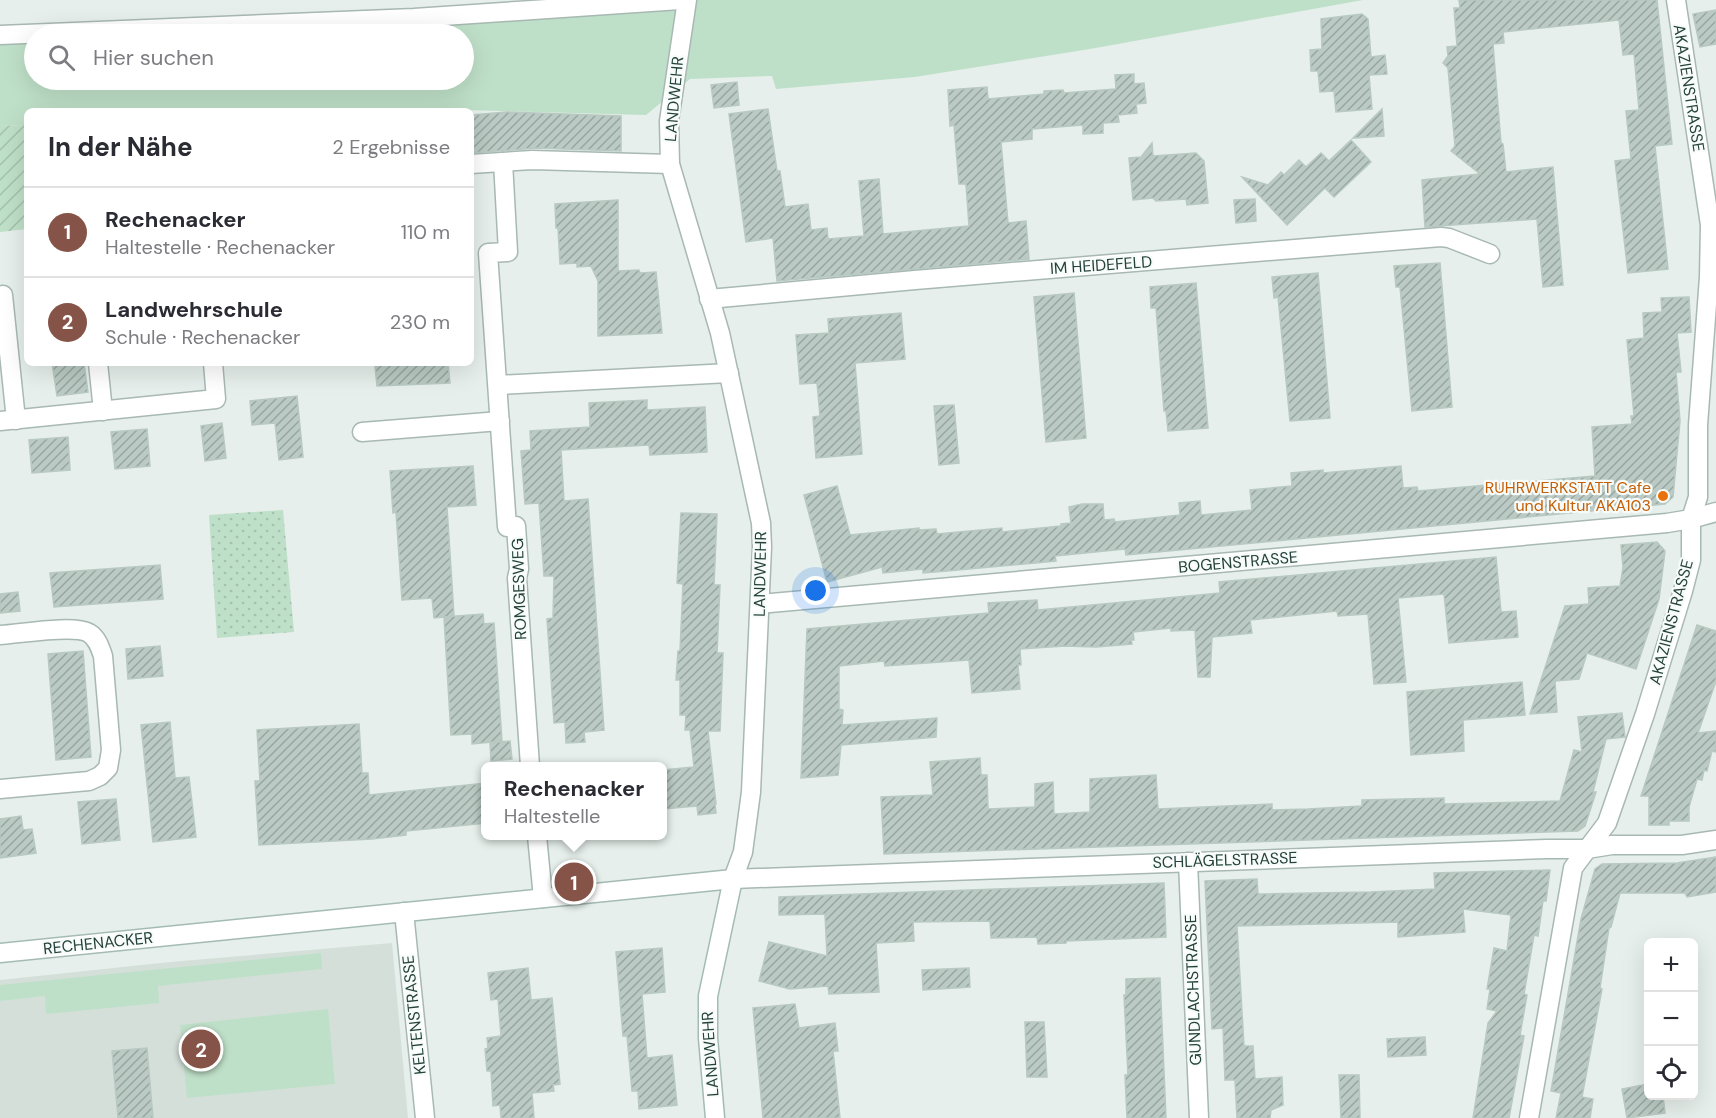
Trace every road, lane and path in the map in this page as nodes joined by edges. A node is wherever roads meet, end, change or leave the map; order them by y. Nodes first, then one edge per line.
1 (680, 0) edge
2 (687, 0) edge
3 (1676, 0) edge
4 (261, 24) edge
5 (24, 34) edge
6 (0, 35) edge
7 (503, 162) junction
8 (474, 164) edge
9 (670, 164) junction
10 (1713, 225) edge
11 (1490, 254) dead end
12 (3, 295) dead end
13 (709, 299) junction
14 (98, 366) edge
15 (213, 366) edge
16 (729, 373) junction
17 (498, 384) junction
18 (103, 411) junction
19 (8, 420) edge
20 (500, 421) junction
21 (362, 432) dead end
22 (1716, 512) edge
23 (1691, 519) junction
24 (760, 604) junction
25 (0, 635) edge
26 (530, 762) edge
27 (0, 789) edge
28 (537, 840) edge
29 (1716, 840) edge
30 (1587, 849) junction
31 (1188, 862) junction
32 (733, 879) junction
33 (543, 898) junction
34 (404, 912) junction
35 (0, 953) edge
36 (425, 1118) edge
37 (715, 1118) edge
38 (1199, 1118) edge
39 (1529, 1118) edge

1 - 4 street
2 - 9 street, LANDWEHR
3 - 10 street, AKAZIENSTRASSE
5 - 6 street
7 - 8 street
7 - 9 street
7 - 17 street, ROMGESWEG
9 - 13 street, LANDWEHR
10 - 23 street, AKAZIENSTRASSE
11 - 13 street, IM HEIDEFELD
12 - 19 street
13 - 16 street, LANDWEHR
14 - 18 street
15 - 18 street
16 - 17 street
16 - 24 street, LANDWEHR
17 - 20 street, ROMGESWEG
18 - 19 street
20 - 21 street
20 - 26 street, ROMGESWEG
22 - 23 street, BOGENSTRASSE
23 - 24 street, BOGENSTRASSE
23 - 30 street, AKAZIENSTRASSE
24 - 32 street, LANDWEHR
25 - 27 street
28 - 33 street
29 - 30 street, SCHLÄGELSTRASSE
30 - 31 street, SCHLÄGELSTRASSE
30 - 39 street, AKAZIENSTRASSE
31 - 32 street, SCHLÄGELSTRASSE
31 - 38 street, GUNDLACHSTRASSE
32 - 33 street, RECHENACKER
32 - 37 street, LANDWEHR
33 - 34 street, RECHENACKER
34 - 35 street, RECHENACKER
34 - 36 street, KELTENSTRASSE

